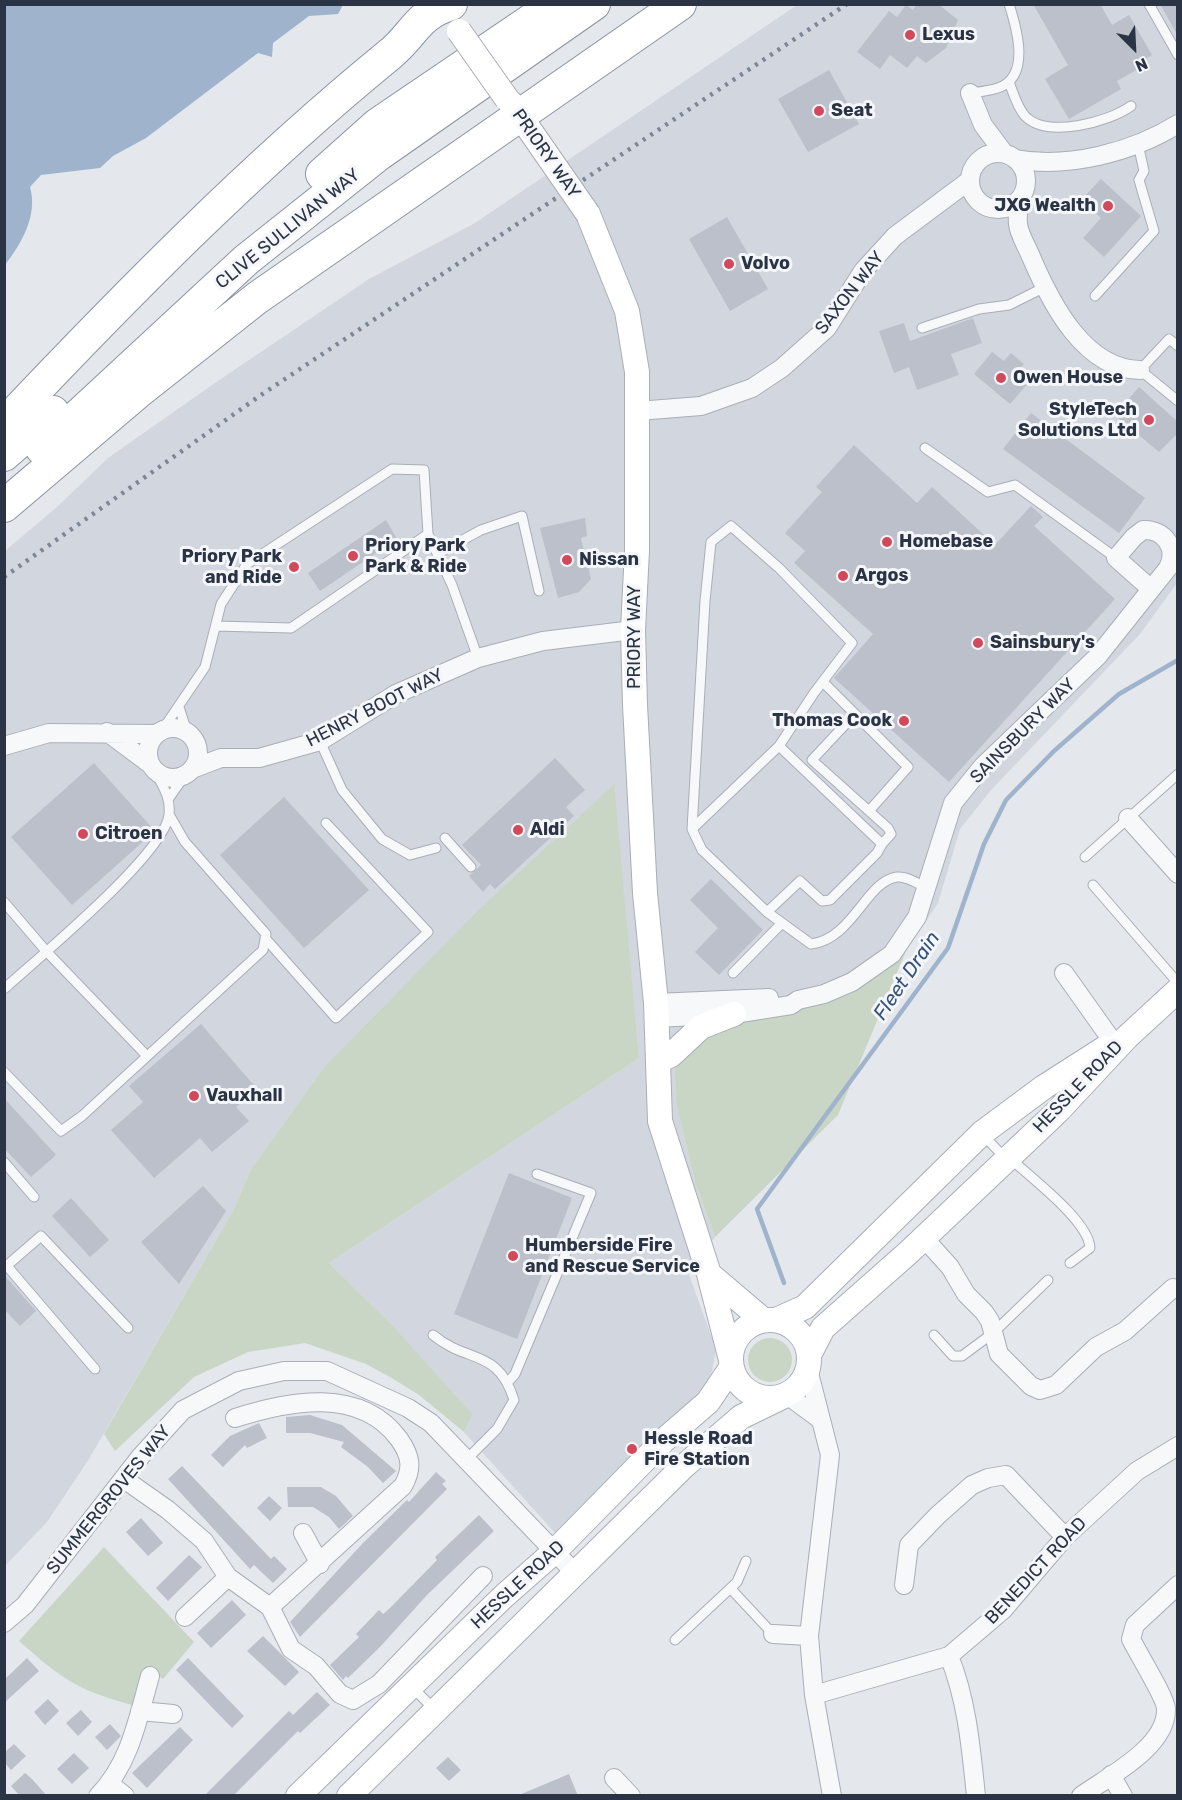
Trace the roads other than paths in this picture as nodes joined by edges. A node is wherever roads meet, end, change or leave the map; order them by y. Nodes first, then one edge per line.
1 (457, 4) edge
2 (555, 4) edge
3 (594, 4) edge
4 (680, 4) edge
5 (1009, 4) edge
6 (1149, 4) edge
7 (455, 18) edge
8 (1178, 55) edge
9 (1009, 82) junction
10 (970, 93) joint
11 (1131, 106) dead end
12 (514, 108) junction
13 (1178, 123) edge
14 (983, 125) junction
15 (1138, 144) junction
16 (1010, 156) junction
17 (983, 157) junction
18 (1057, 162) junction
19 (970, 180) junction
20 (1022, 196) junction
21 (982, 204) junction
22 (1000, 209) junction
23 (926, 213) junction
24 (1018, 225) junction
25 (1044, 287) junction
26 (1095, 296) dead end
27 (922, 328) dead end
28 (1178, 346) edge
29 (1140, 370) junction
30 (1178, 401) edge
31 (637, 411) junction
32 (4, 424) edge
33 (925, 448) dead end
34 (4, 455) edge
35 (4, 482) edge
36 (4, 506) edge
37 (428, 534) junction
38 (437, 554) junction
39 (1116, 558) junction
40 (1151, 589) junction
41 (539, 591) dead end
42 (216, 626) junction
43 (633, 630) junction
44 (478, 658) junction
45 (823, 682) junction
46 (179, 707) junction
47 (855, 714) junction
48 (159, 731) junction
49 (106, 732) junction
50 (190, 735) junction
51 (320, 741) junction
52 (4, 746) edge
53 (779, 746) junction
54 (221, 758) junction
55 (153, 768) junction
56 (189, 772) junction
57 (1178, 774) edge
58 (169, 798) junction
59 (869, 811) junction
60 (170, 816) junction
61 (1128, 818) junction
62 (326, 823) dead end
63 (692, 830) junction
64 (445, 838) dead end
65 (882, 844) junction
66 (436, 848) dead end
67 (1085, 857) dead end
68 (471, 867) dead end
69 (1178, 873) edge
70 (1093, 885) dead end
71 (928, 889) junction
72 (4, 902) edge
73 (767, 912) junction
74 (781, 924) junction
75 (265, 938) junction
76 (46, 951) junction
77 (733, 973) dead end
78 (1064, 974) dead end
79 (1178, 983) edge
80 (4, 989) edge
81 (1178, 990) edge
82 (798, 1000) junction
83 (656, 1011) junction
84 (734, 1014) junction
85 (1120, 1039) junction
86 (147, 1056) junction
87 (658, 1061) junction
88 (4, 1072) edge
89 (982, 1133) junction
90 (1008, 1158) junction
91 (4, 1162) edge
92 (537, 1174) dead end
93 (34, 1197) dead end
94 (923, 1238) junction
95 (1070, 1263) dead end
96 (6, 1267) edge
97 (708, 1274) junction
98 (1048, 1280) dead end
99 (1173, 1288) dead end
100 (769, 1320) junction
101 (128, 1328) dead end
102 (993, 1333) junction
103 (433, 1335) dead end
104 (934, 1335) dead end
105 (731, 1362) junction
106 (809, 1362) junction
107 (95, 1369) dead end
108 (508, 1382) junction
109 (785, 1396) junction
110 (236, 1418) dead end
111 (821, 1420) junction
112 (1178, 1446) edge
113 (466, 1460) junction
114 (124, 1479) junction
115 (303, 1533) dead end
116 (1065, 1537) junction
117 (554, 1552) junction
118 (746, 1561) dead end
119 (320, 1564) junction
120 (576, 1574) junction
121 (228, 1576) junction
122 (483, 1576) dead end
123 (904, 1585) dead end
124 (1178, 1586) edge
125 (731, 1589) junction
126 (270, 1607) junction
127 (185, 1617) dead end
128 (4, 1623) edge
129 (773, 1634) joint
130 (809, 1636) junction
131 (675, 1640) dead end
132 (949, 1656) junction
133 (150, 1676) dead end
134 (411, 1686) junction
135 (814, 1695) junction
136 (435, 1710) junction
137 (140, 1711) junction
138 (173, 1714) dead end
139 (1171, 1714) edge
140 (1111, 1775) junction
141 (614, 1778) dead end
142 (104, 1790) edge
143 (125, 1796) edge
144 (298, 1796) edge
145 (349, 1796) edge
146 (631, 1796) edge
147 (832, 1796) edge
148 (976, 1796) edge
149 (1081, 1796) edge
150 (1123, 1796) edge

1 - 7 street
2 - 34 highway, CLIVE SULLIVAN WAY
3 - 35 highway, CLIVE SULLIVAN WAY
4 - 12 highway
5 - 9 lane
6 - 8 lane
7 - 12 street, PRIORY WAY, bridge
7 - 32 highway
9 - 10 lane
9 - 11 lane
10 - 14 street
12 - 31 street, PRIORY WAY, bridge
12 - 36 highway
13 - 15 street
14 - 16 street
14 - 17 street
15 - 18 street
15 - 26 lane
16 - 17 street
16 - 18 street
16 - 20 street
17 - 19 street
18 - 20 street
19 - 21 street
19 - 23 street, SAXON WAY
20 - 22 street
20 - 24 street
21 - 22 street
21 - 23 street, SAXON WAY
22 - 24 street
23 - 31 street, SAXON WAY
24 - 25 street
25 - 27 lane
25 - 29 street
28 - 29 lane
29 - 30 lane
31 - 43 street, PRIORY WAY
33 - 39 lane
37 - 38 lane
37 - 42 lane
37 - 42 lane
38 - 41 lane
38 - 44 lane
39 - 40 street
39 - 40 street, SAINSBURY WAY
40 - 71 street, SAINSBURY WAY
42 - 46 lane
43 - 44 street, HENRY BOOT WAY
43 - 83 street, PRIORY WAY
44 - 51 street, HENRY BOOT WAY
45 - 47 lane
45 - 53 lane
45 - 63 lane
46 - 48 lane
46 - 50 lane
47 - 59 lane
47 - 59 lane
48 - 49 street
48 - 50 street
48 - 55 street
49 - 52 street
49 - 55 street
50 - 54 street
50 - 56 street
51 - 54 street, HENRY BOOT WAY
51 - 66 lane
53 - 63 lane
53 - 65 lane
54 - 56 street
55 - 56 street
55 - 58 lane
56 - 58 lane
57 - 61 lane
58 - 60 lane
59 - 65 lane
60 - 75 lane
60 - 76 lane
61 - 67 lane
61 - 69 street
62 - 75 lane
63 - 73 lane
64 - 68 lane
65 - 73 lane
70 - 79 lane
71 - 74 lane
71 - 82 street, SAINSBURY WAY
72 - 76 lane
73 - 74 lane
74 - 77 lane
75 - 86 lane
76 - 80 lane
76 - 86 lane
78 - 85 street
81 - 85 street
82 - 83 street, SAINSBURY WAY
82 - 84 street, SAINSBURY WAY
83 - 84 street, SAINSBURY WAY
83 - 87 street, PRIORY WAY
84 - 87 street
85 - 89 street, HESSLE ROAD
85 - 90 street, HESSLE ROAD
86 - 88 lane
87 - 97 street, PRIORY WAY
89 - 90 lane
89 - 100 street, HESSLE ROAD
90 - 94 street, HESSLE ROAD
90 - 95 lane
91 - 93 lane
92 - 108 lane
94 - 102 street
94 - 106 street, HESSLE ROAD
96 - 101 lane
96 - 107 lane
97 - 100 street
97 - 105 street, PRIORY WAY
98 - 102 lane
99 - 102 street
100 - 105 street
100 - 106 street
102 - 104 lane
103 - 108 lane
105 - 109 street
105 - 117 street, HESSLE ROAD
106 - 109 street
106 - 111 street
108 - 113 lane
109 - 111 street
109 - 120 street, HESSLE ROAD
110 - 119 street
111 - 130 street
112 - 116 street, BENEDICT ROAD
113 - 114 street, SUMMERGROVES WAY
113 - 117 street, SUMMERGROVES WAY
114 - 121 street
114 - 128 street, SUMMERGROVES WAY
115 - 119 street
116 - 123 street
116 - 132 street, BENEDICT ROAD
117 - 120 street, SUMMERGROVES WAY
117 - 134 street, HESSLE ROAD
118 - 125 lane
119 - 126 street
120 - 136 street, HESSLE ROAD
121 - 126 street
121 - 127 street
122 - 126 street
124 - 139 street
125 - 129 lane
125 - 131 lane
129 - 130 street
130 - 135 street
132 - 135 street, BENEDICT ROAD
132 - 148 street
133 - 137 street
134 - 136 lane
134 - 144 street, HESSLE ROAD
135 - 147 street
136 - 145 street, HESSLE ROAD
137 - 138 street
137 - 142 street
139 - 140 street
140 - 149 street
140 - 150 street
141 - 146 street
142 - 143 street

